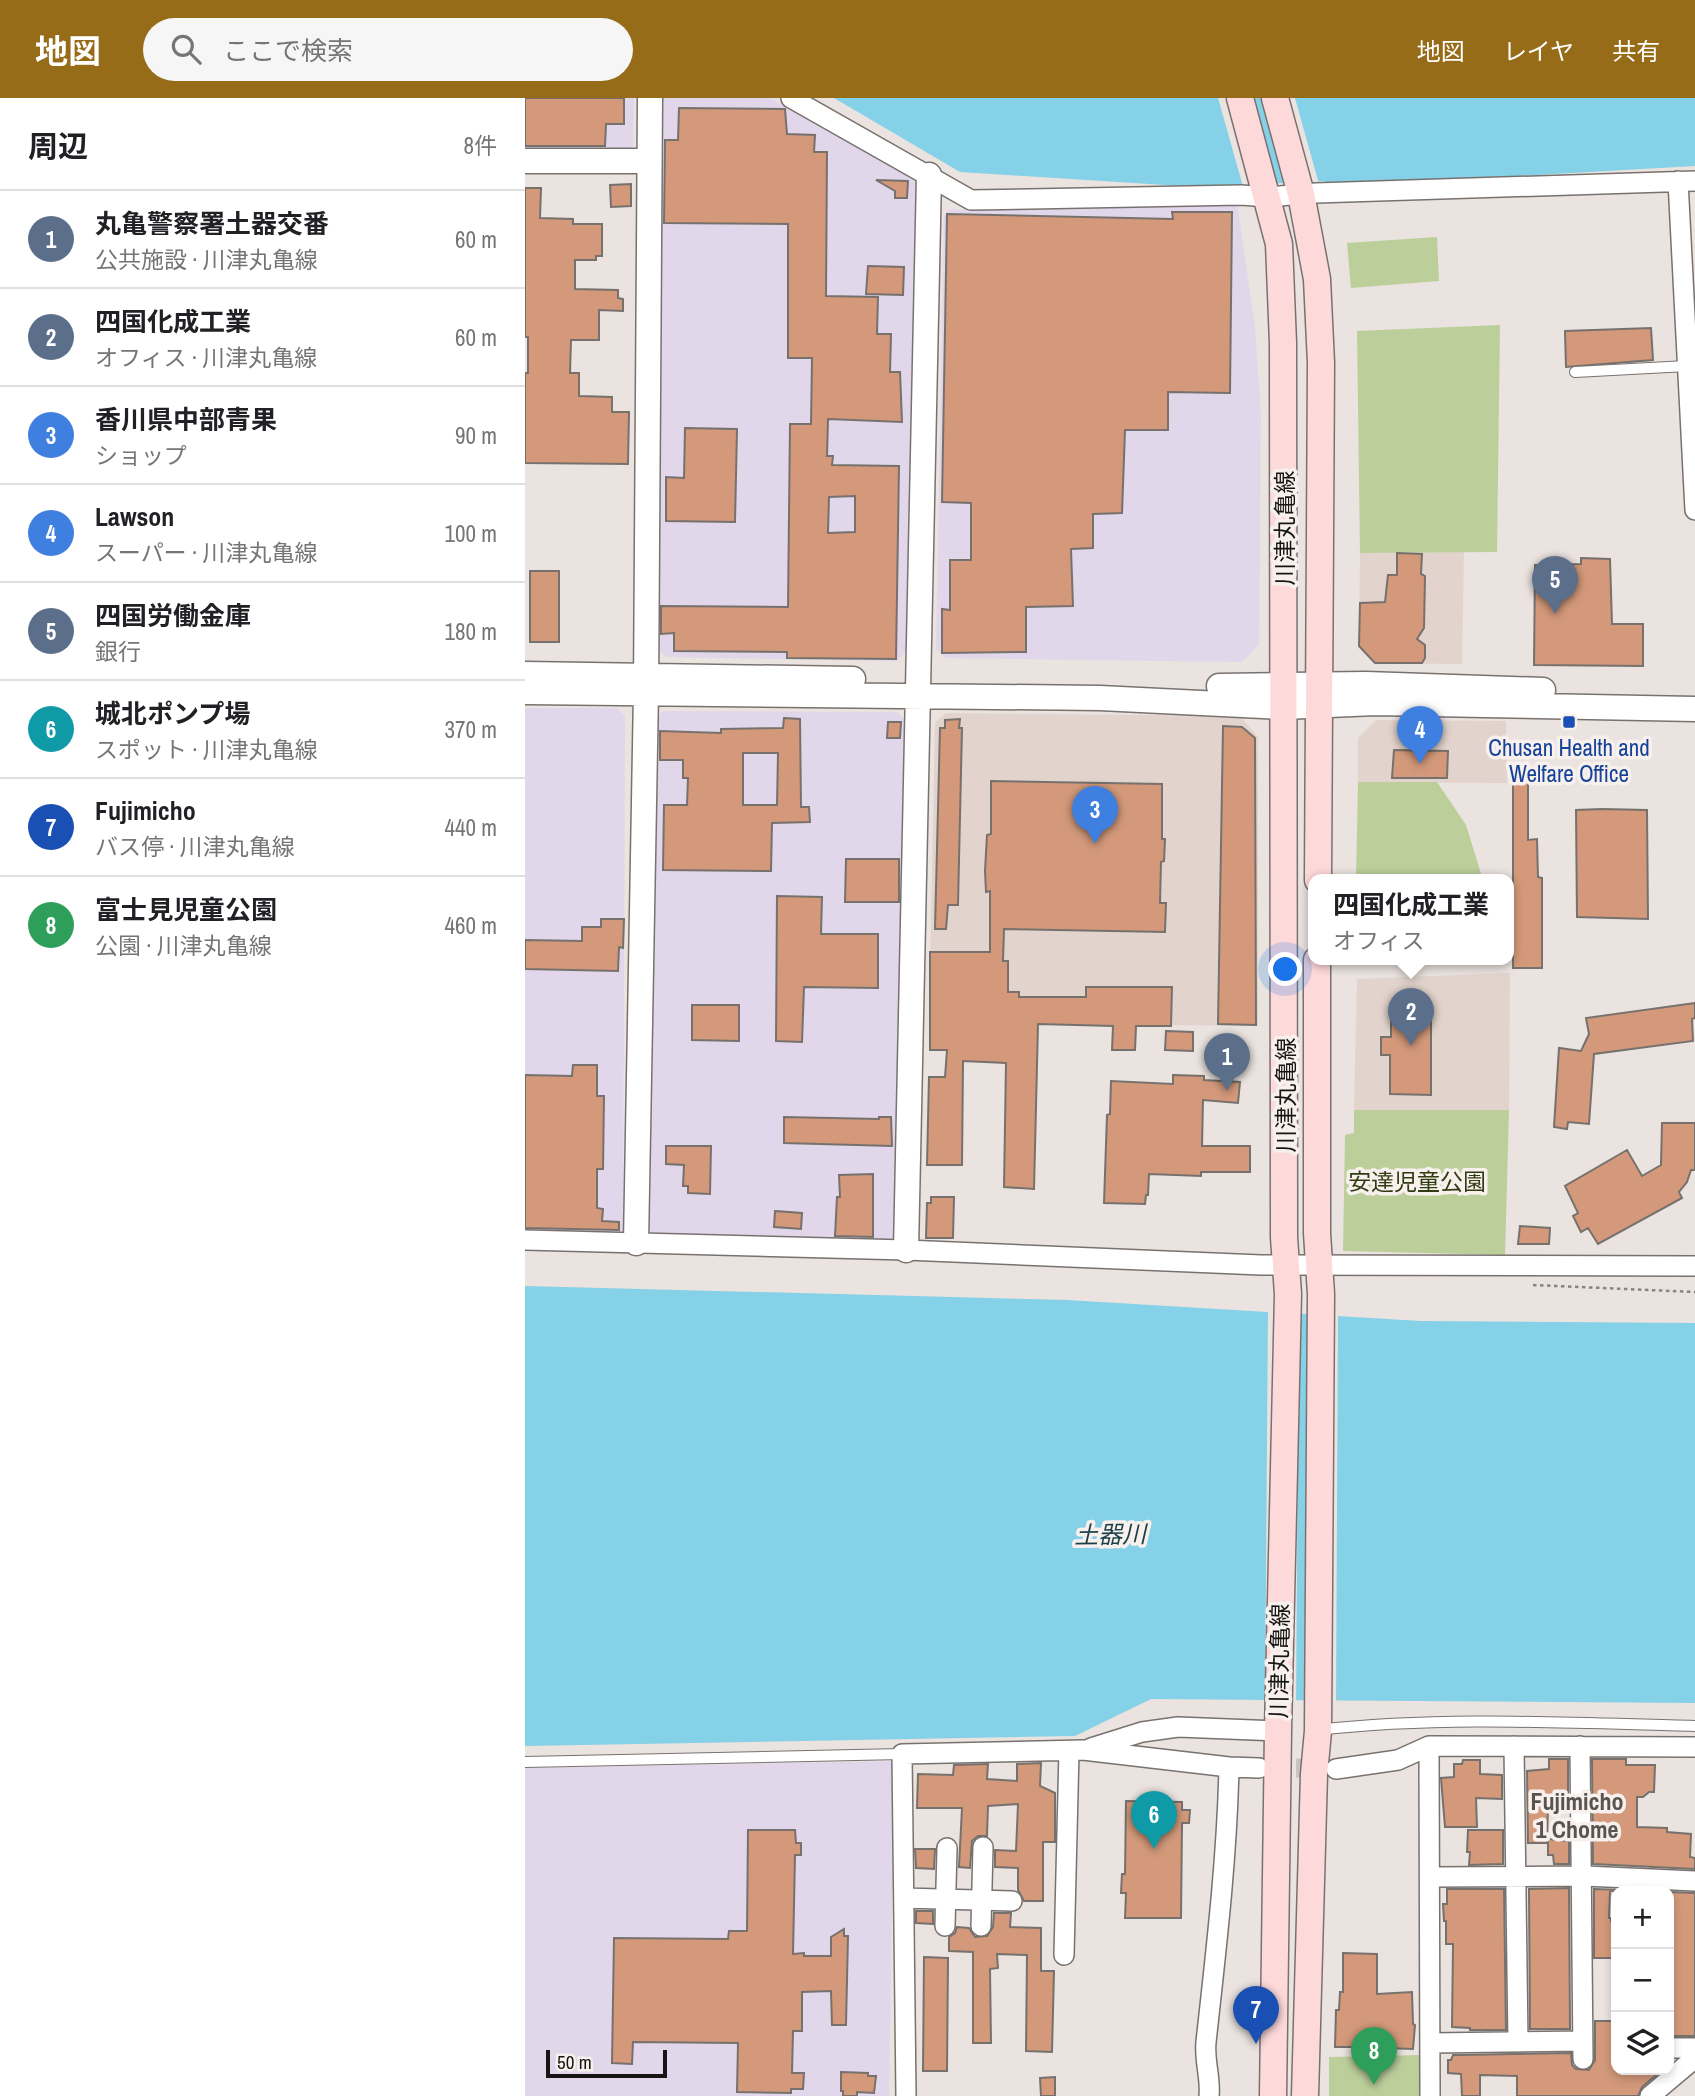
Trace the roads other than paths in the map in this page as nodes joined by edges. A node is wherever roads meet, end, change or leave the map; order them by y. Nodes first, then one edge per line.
1 (650, 98) edge
2 (791, 98) edge
3 (1240, 98) edge
4 (1275, 98) edge
5 (525, 160) edge
6 (649, 161) junction
7 (929, 175) junction
8 (1686, 181) edge
9 (1300, 190) junction
10 (1267, 192) junction
11 (1687, 366) junction
12 (1575, 372) dead end
13 (1695, 510) edge
14 (525, 674) edge
15 (645, 683) junction
16 (917, 689) junction
17 (525, 692) edge
18 (1695, 692) edge
19 (1321, 694) junction
20 (1284, 695) junction
21 (1695, 709) edge
22 (1318, 874) edge
23 (1317, 965) edge
24 (525, 1240) edge
25 (636, 1243) junction
26 (906, 1250) junction
27 (1286, 1265) junction
28 (1319, 1265) junction
29 (1695, 1266) edge
30 (1695, 1726) edge
31 (1278, 1731) junction
32 (1318, 1731) junction
33 (1429, 1746) junction
34 (1514, 1746) junction
35 (1580, 1746) junction
36 (1695, 1747) edge
37 (1076, 1751) junction
38 (902, 1754) junction
39 (525, 1762) edge
40 (1229, 1767) junction
41 (1259, 1768) tunnel mouth
42 (1336, 1769) tunnel mouth
43 (983, 1847) dead end
44 (947, 1848) dead end
45 (1582, 1875) junction
46 (1515, 1876) junction
47 (1430, 1877) junction
48 (1695, 1881) edge
49 (1660, 1885) edge
50 (904, 1898) junction
51 (945, 1899) junction
52 (982, 1900) junction
53 (1011, 1900) dead end
54 (945, 1926) dead end
55 (981, 1926) dead end
56 (1064, 1955) dead end
57 (1518, 2042) junction
58 (1431, 2043) junction
59 (1674, 2046) edge
60 (1695, 2048) edge
61 (1695, 2058) edge
62 (906, 2096) edge
63 (1209, 2096) edge
64 (1273, 2096) edge
65 (1305, 2096) edge
66 (1430, 2096) edge
67 (1650, 2096) edge

1 - 6 street
2 - 7 street
3 - 10 main road, 川津丸亀線
4 - 9 main road, 川津丸亀線
5 - 6 street
6 - 15 street
7 - 10 street
7 - 16 street
8 - 9 street
8 - 11 street
9 - 10 street
9 - 19 main road, 川津丸亀線
10 - 20 main road, 川津丸亀線
11 - 12 lane
11 - 13 street
14 - 15 street
15 - 16 street
15 - 17 street
15 - 25 street
16 - 20 street
16 - 26 street
18 - 19 street
19 - 20 street
19 - 21 street
19 - 22 main road, 川津丸亀線
20 - 27 main road, 川津丸亀線
23 - 28 main road, 川津丸亀線
24 - 25 street
25 - 26 street
26 - 27 street
27 - 28 street
27 - 31 main road, 川津丸亀線
28 - 29 street
28 - 32 main road, 川津丸亀線
30 - 32 lane
31 - 37 street
31 - 64 main road, 川津丸亀線
32 - 65 main road, 川津丸亀線
33 - 34 street
33 - 42 street
33 - 47 street
34 - 35 street
34 - 46 street
35 - 36 street
35 - 45 street
37 - 38 street
37 - 40 street
37 - 56 street
38 - 39 lane
38 - 50 street
40 - 41 street
40 - 63 street
43 - 52 street
44 - 51 street
45 - 46 street
45 - 49 street
45 - 57 street
46 - 47 street
46 - 57 street
47 - 58 street
48 - 49 street
50 - 51 street
50 - 62 street
51 - 52 street
51 - 54 street
52 - 53 street
52 - 55 street
57 - 58 street
58 - 66 street
59 - 60 street
61 - 67 street

